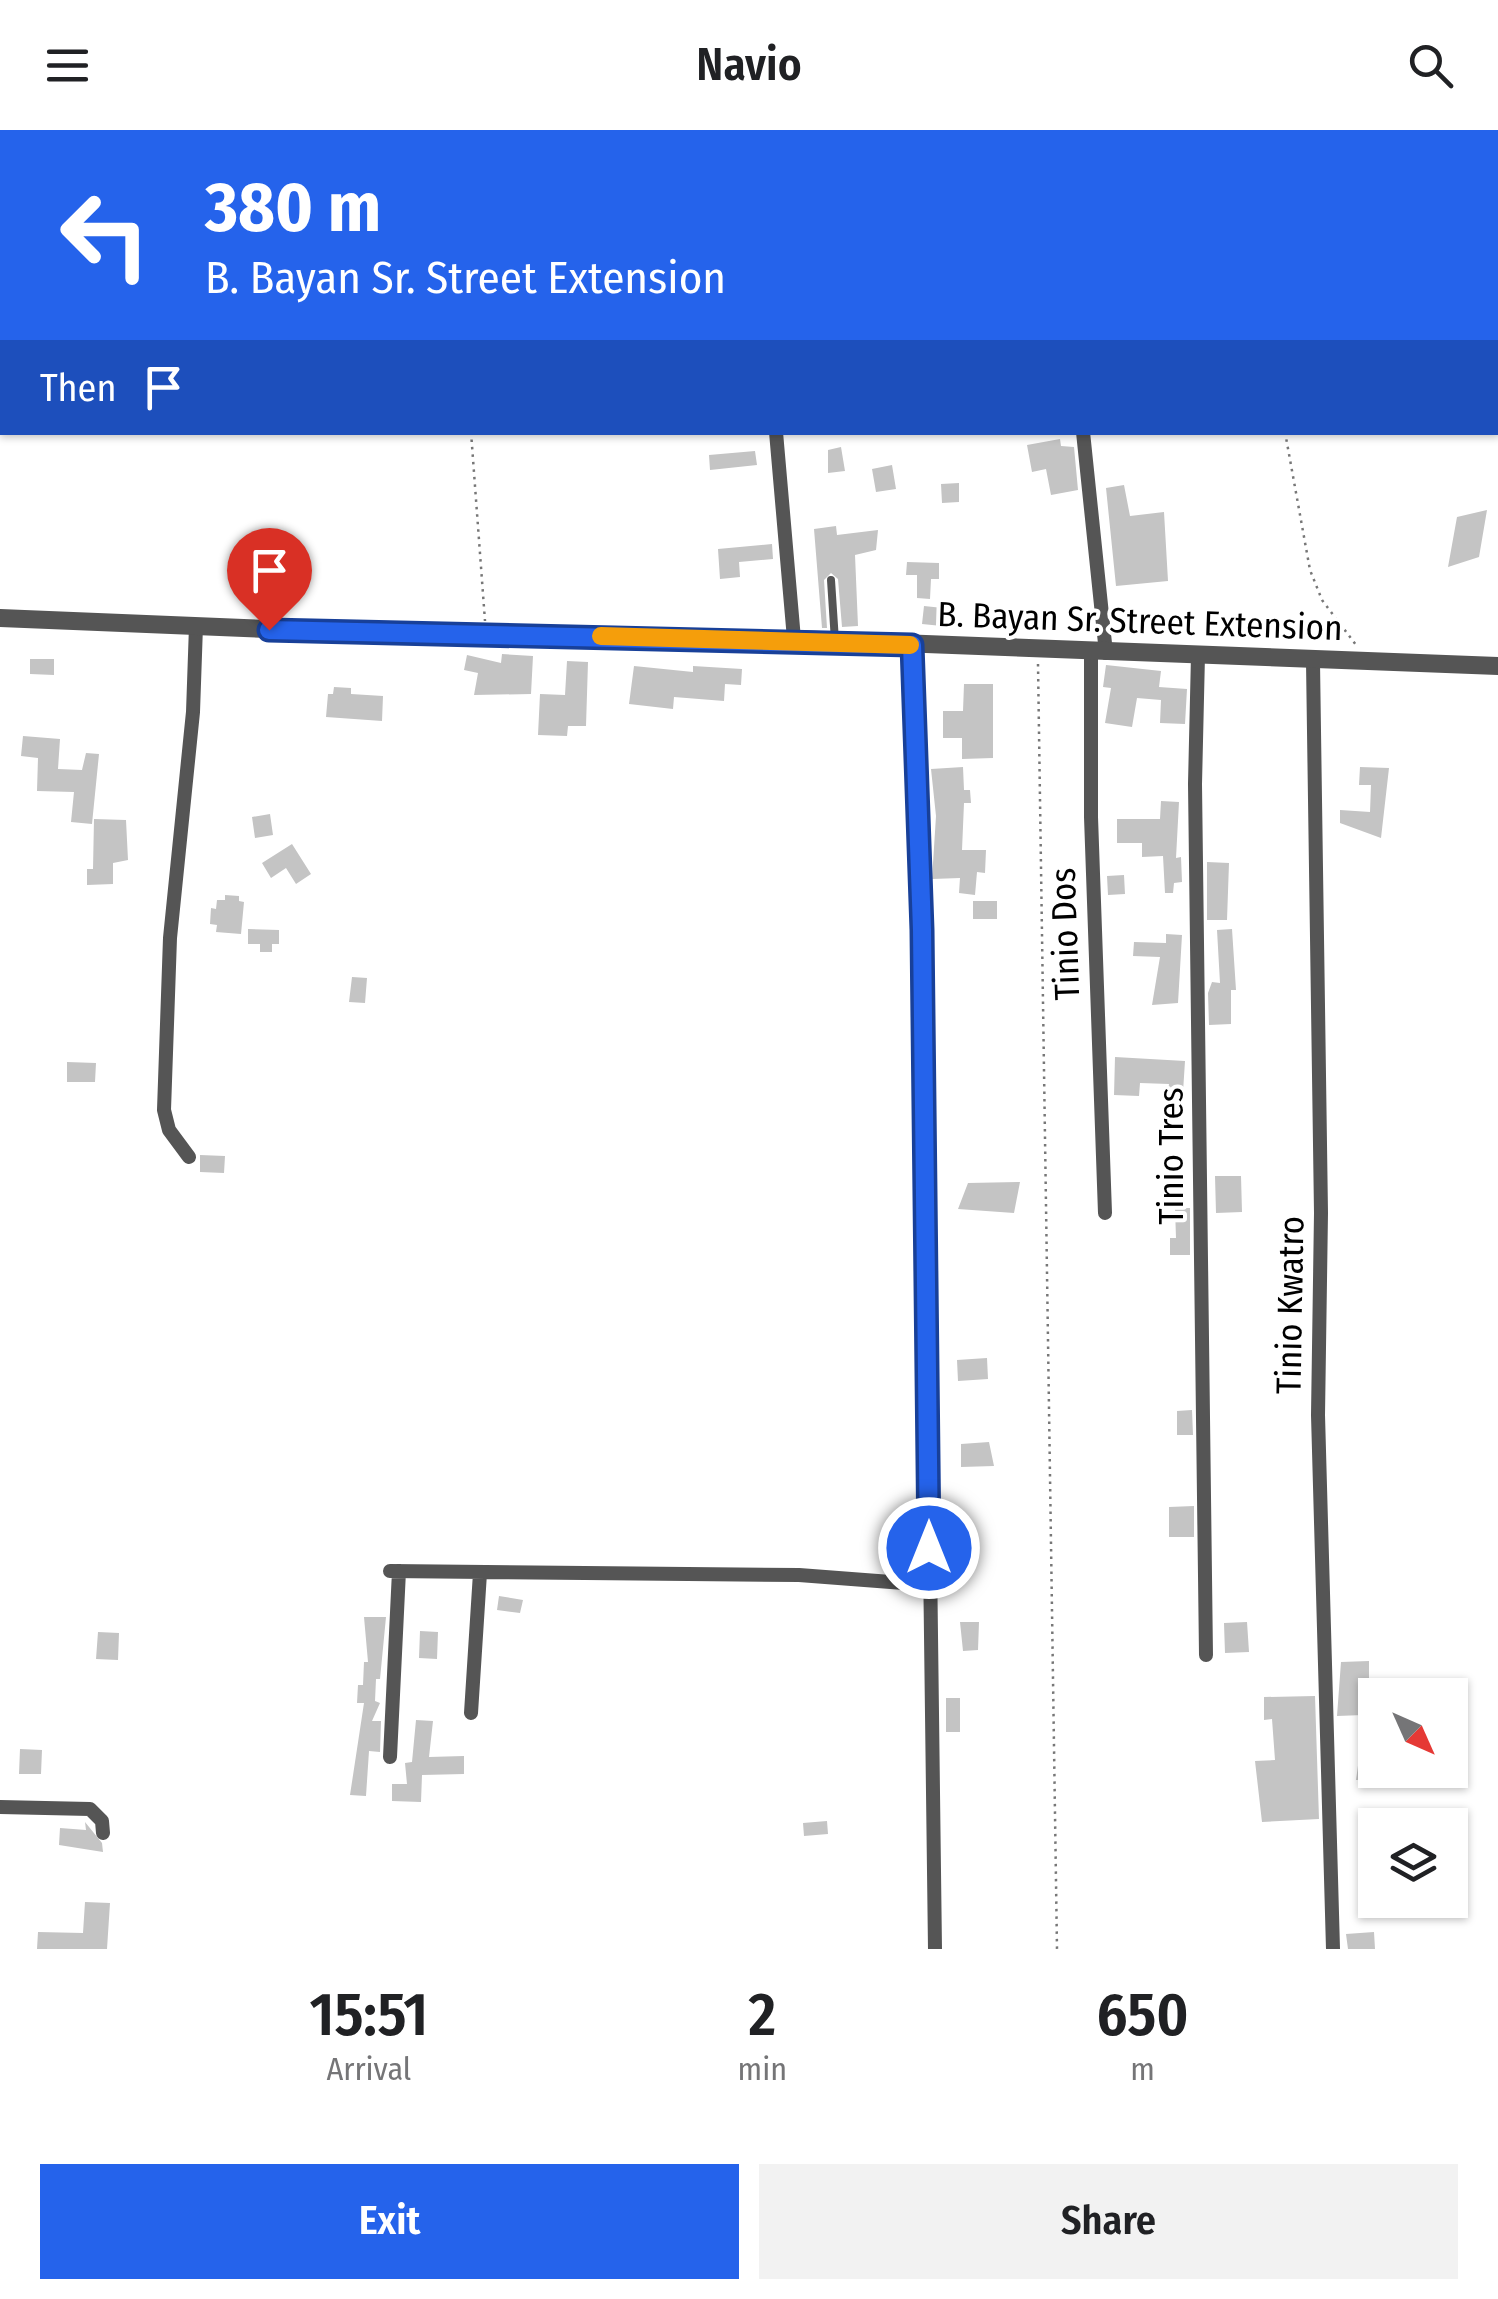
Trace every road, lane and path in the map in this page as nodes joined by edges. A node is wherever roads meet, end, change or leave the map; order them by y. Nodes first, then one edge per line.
1 (471, 435) edge
2 (776, 435) edge
3 (1084, 435) edge
4 (1287, 435) edge
5 (831, 580) dead end
6 (0, 618) edge
7 (196, 626) junction
8 (486, 638) junction
9 (794, 639) junction
10 (836, 641) junction
11 (912, 645) junction
12 (1035, 648) junction
13 (1099, 653) junction
14 (1198, 656) junction
15 (1313, 662) junction
16 (1367, 663) junction
17 (1498, 666) edge
18 (189, 1157) dead end
19 (1105, 1213) dead end
20 (480, 1573) junction
21 (930, 1585) junction
22 (1206, 1655) dead end
23 (471, 1713) dead end
24 (390, 1758) dead end
25 (0, 1808) edge
26 (103, 1833) dead end
27 (935, 1949) edge
28 (1057, 1949) edge
29 (1333, 1949) edge

1 - 8 path
2 - 9 street
3 - 13 street, Tinio Dos
4 - 16 path
5 - 10 lane
6 - 7 street, B. Bayan Sr. Street Extension
7 - 8 street, B. Bayan Sr. Street Extension
7 - 18 street
8 - 9 street, B. Bayan Sr. Street Extension
9 - 10 street, B. Bayan Sr. Street Extension
10 - 11 street, B. Bayan Sr. Street Extension
11 - 12 street, B. Bayan Sr. Street Extension
11 - 21 street
12 - 13 street, B. Bayan Sr. Street Extension
12 - 28 path
13 - 14 street, B. Bayan Sr. Street Extension
13 - 19 street, Tinio Dos
14 - 15 street, B. Bayan Sr. Street Extension
14 - 22 street, Tinio Tres
15 - 16 street, B. Bayan Sr. Street Extension
15 - 29 street, Tinio Kwatro
16 - 17 street, B. Bayan Sr. Street Extension
20 - 21 street
20 - 23 street
20 - 24 street
21 - 27 street
25 - 26 street

